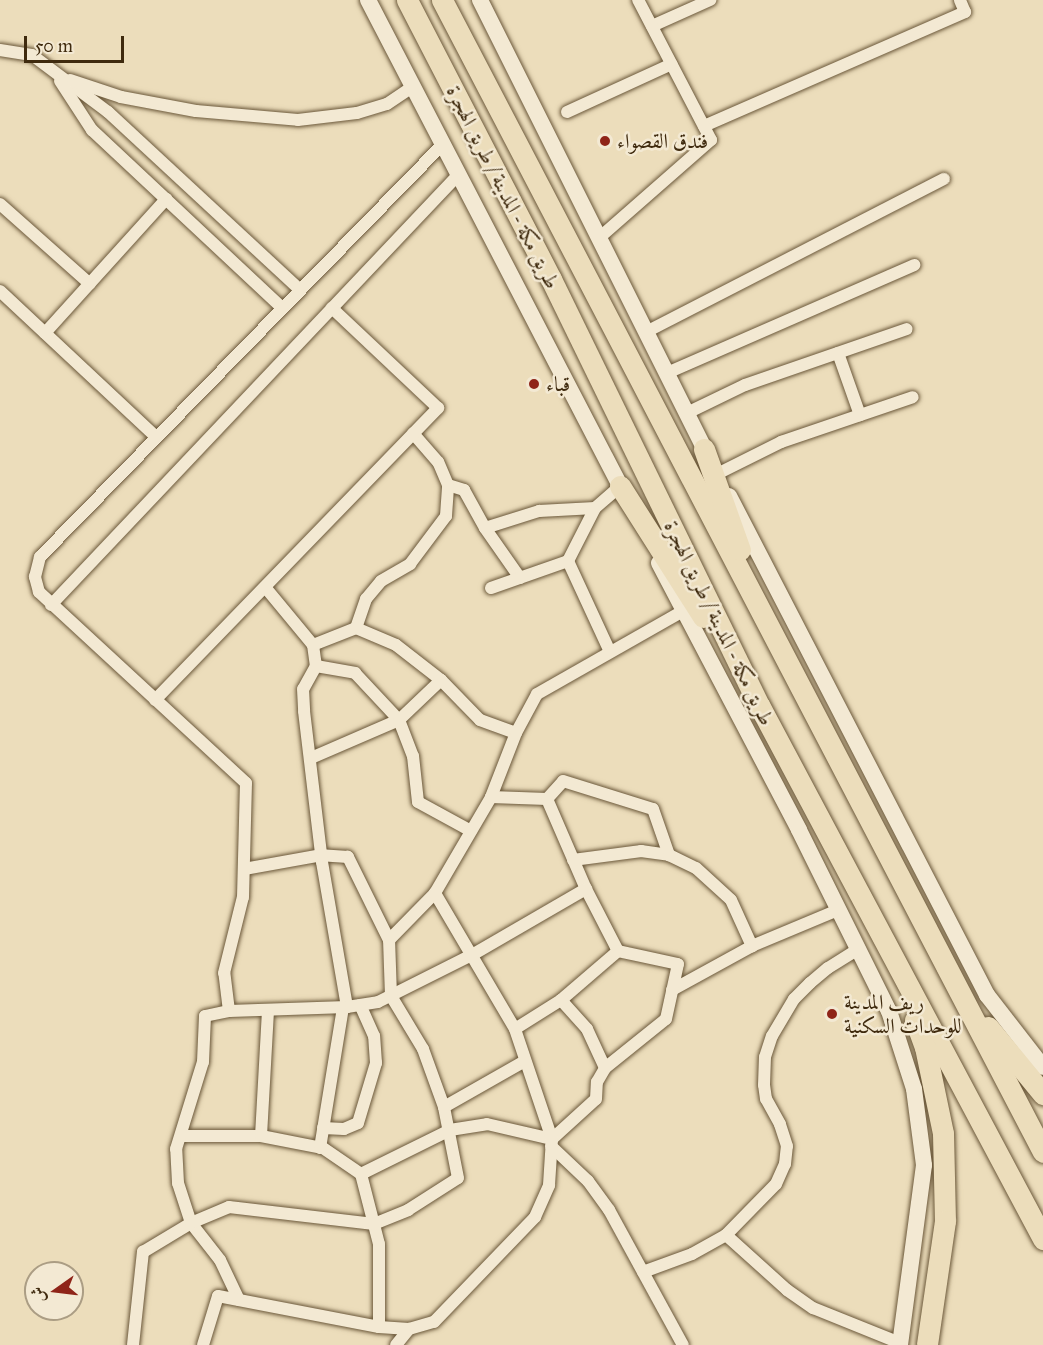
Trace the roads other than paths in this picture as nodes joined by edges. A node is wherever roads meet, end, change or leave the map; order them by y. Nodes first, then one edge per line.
1 (368, 0) edge
2 (407, 0) edge
3 (442, 0) edge
4 (480, 0) edge
5 (638, 0) edge
6 (711, 0) edge
7 (960, 0) edge
8 (652, 26) junction
9 (1, 49) edge
10 (672, 64) junction
11 (57, 75) junction
12 (412, 87) junction
13 (567, 112) dead end
14 (704, 126) junction
15 (442, 144) junction
16 (459, 174) junction
17 (944, 179) dead end
18 (166, 199) junction
19 (0, 204) edge
20 (599, 238) junction
21 (914, 265) dead end
22 (90, 284) junction
23 (300, 290) junction
24 (0, 291) edge
25 (282, 308) junction
26 (332, 308) junction
27 (907, 329) dead end
28 (646, 332) junction
29 (45, 333) junction
30 (837, 352) junction
31 (667, 373) junction
32 (913, 397) dead end
33 (687, 413) junction
34 (860, 415) junction
35 (413, 434) junction
36 (156, 437) junction
37 (704, 449) junction
38 (717, 474) junction
39 (448, 485) junction
40 (620, 486) junction
41 (596, 508) junction
42 (485, 528) junction
43 (568, 561) junction
44 (520, 578) junction
45 (265, 586) junction
46 (490, 588) dead end
47 (51, 605) junction
48 (683, 611) junction
49 (764, 618) junction
50 (356, 628) junction
51 (313, 645) junction
52 (610, 652) junction
53 (316, 666) junction
54 (441, 681) junction
55 (155, 700) junction
56 (759, 705) junction
57 (399, 720) junction
58 (516, 733) junction
59 (311, 758) junction
60 (491, 797) junction
61 (547, 799) junction
62 (471, 831) junction
63 (322, 855) junction
64 (669, 855) junction
65 (573, 860) junction
66 (244, 868) junction
67 (586, 889) junction
68 (435, 893) junction
69 (838, 910) junction
70 (389, 940) junction
71 (887, 943) junction
72 (752, 946) junction
73 (858, 950) junction
74 (618, 951) junction
75 (472, 955) junction
76 (672, 990) junction
77 (960, 993) junction
78 (391, 996) junction
79 (561, 1000) junction
80 (350, 1007) junction
81 (268, 1010) junction
82 (229, 1011) junction
83 (515, 1029) junction
84 (525, 1061) junction
85 (1043, 1067) edge
86 (605, 1068) junction
87 (1043, 1094) edge
88 (444, 1107) junction
89 (323, 1128) junction
90 (450, 1130) junction
91 (182, 1136) junction
92 (261, 1136) junction
93 (552, 1143) junction
94 (320, 1148) junction
95 (1043, 1152) edge
96 (361, 1174) junction
97 (191, 1223) junction
98 (374, 1224) junction
99 (726, 1235) junction
100 (1043, 1239) edge
101 (643, 1272) junction
102 (239, 1300) junction
103 (379, 1327) junction
104 (409, 1329) junction
105 (900, 1344) edge
106 (133, 1345) edge
107 (203, 1345) edge
108 (396, 1345) edge
109 (683, 1345) edge
110 (927, 1345) edge

1 - 12 main road
2 - 56 highway, طريق مكة - المدينة / طريق الهجرة
3 - 49 highway, طريق مكة - المدينة / طريق الهجرة
4 - 20 main road
5 - 8 street
6 - 8 street
7 - 14 street
8 - 10 street
9 - 11 street
10 - 13 street
10 - 14 street
11 - 12 street
11 - 18 street
11 - 23 street
12 - 15 main road
14 - 20 street
15 - 16 main road
15 - 23 street
16 - 26 street
16 - 40 main road
17 - 28 street
18 - 22 street
18 - 25 street
19 - 22 street
20 - 28 main road
21 - 31 street
22 - 29 street
23 - 25 street
24 - 29 street
25 - 36 street
26 - 35 street
26 - 47 street
27 - 30 street
28 - 31 main road
29 - 36 street
30 - 33 street
30 - 34 street
31 - 33 main road
32 - 34 street
33 - 37 main road
34 - 38 street
35 - 39 street
35 - 45 street
36 - 47 street
37 - 38 main road
37 - 49 highway
38 - 85 main road
39 - 42 street
39 - 50 street
40 - 41 street
40 - 48 main road
40 - 56 highway
41 - 42 street
41 - 43 street
42 - 44 street
43 - 44 street
43 - 52 street
44 - 46 street
45 - 51 street
45 - 55 street
47 - 55 street
48 - 52 street
48 - 69 main road
49 - 77 highway, طريق مكة - المدينة / طريق الهجرة
50 - 51 street
50 - 54 street
51 - 53 street
52 - 58 street
53 - 57 street
53 - 59 street
54 - 57 street
54 - 58 street
55 - 66 street
56 - 71 highway, طريق مكة - المدينة / طريق الهجرة
57 - 59 street
57 - 62 street
58 - 60 street
59 - 63 street
60 - 61 street
60 - 62 street
61 - 64 street
61 - 65 street
62 - 68 street
63 - 66 street
63 - 70 street
63 - 80 street
64 - 65 street
64 - 72 street
65 - 67 street
66 - 82 street
67 - 74 street
67 - 75 street
68 - 70 street
68 - 75 street
69 - 72 street
69 - 73 main road
70 - 78 street
71 - 100 highway, طريق مكة - المدينة / طريق الهجرة
71 - 110 highway
72 - 76 street
73 - 99 street
73 - 105 main road
74 - 76 street
74 - 79 street
75 - 78 street
75 - 83 street
76 - 86 street
77 - 87 highway
77 - 95 highway, طريق مكة - المدينة / طريق الهجرة
78 - 80 street
78 - 88 street
79 - 83 street
79 - 86 street
80 - 81 street
80 - 89 street
80 - 89 street
81 - 82 street
81 - 92 street
82 - 91 street
83 - 84 street
84 - 88 street
84 - 93 street
86 - 93 street
88 - 90 street
89 - 94 street
90 - 93 street
90 - 96 street
90 - 98 street
91 - 92 street
91 - 97 street
92 - 94 street
93 - 101 street
93 - 104 street
94 - 96 street
96 - 98 street
97 - 98 street
97 - 102 street
97 - 106 street
98 - 103 street
99 - 101 street
99 - 105 street
101 - 109 street
102 - 103 street
102 - 107 street
103 - 104 street
104 - 108 street

